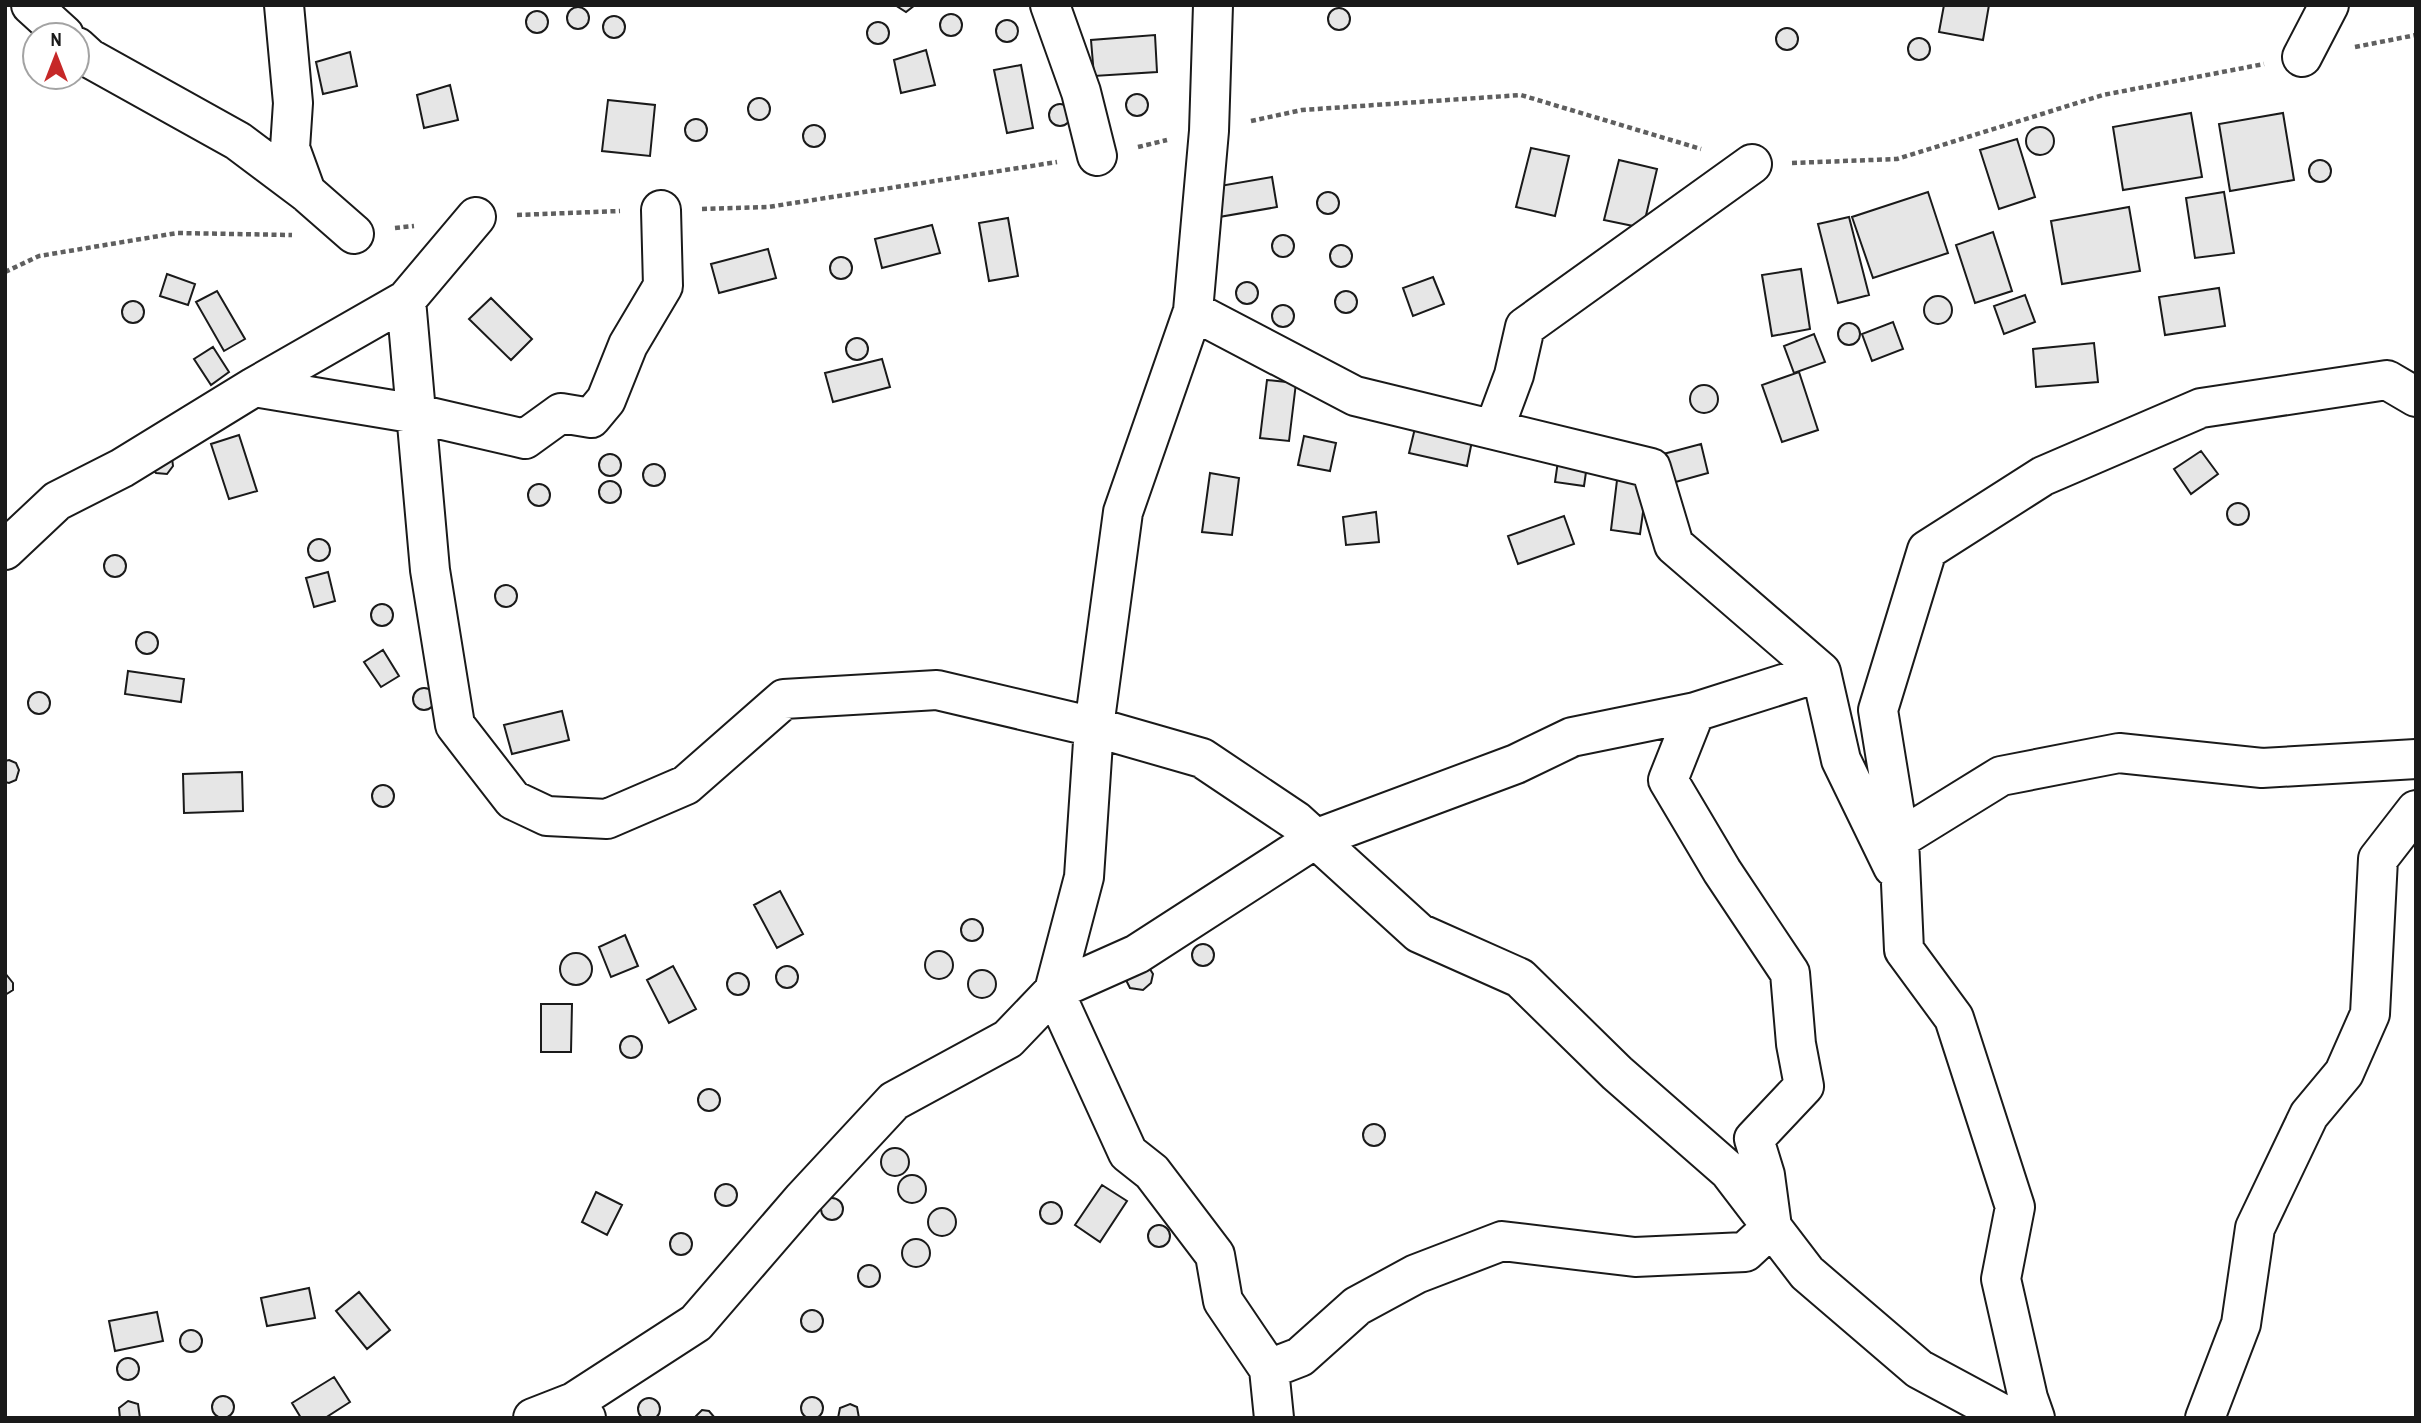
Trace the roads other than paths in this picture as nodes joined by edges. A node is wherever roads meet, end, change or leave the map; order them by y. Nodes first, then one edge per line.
1 (31, 5) edge
2 (284, 5) edge
3 (1050, 5) edge
4 (1213, 5) edge
5 (2329, 5) edge
6 (49, 21) edge
7 (2302, 57) dead end
8 (91, 59) edge
9 (1097, 156) dead end
10 (1752, 164) dead end
11 (306, 192) junction
12 (661, 210) dead end
13 (476, 217) dead end
14 (354, 234) dead end
15 (406, 300) junction
16 (1193, 311) junction
17 (254, 387) junction
18 (2416, 397) edge
19 (417, 414) junction
20 (1494, 429) junction
21 (5, 550) edge
22 (1821, 672) junction
23 (1695, 712) junction
24 (1094, 727) junction
25 (2416, 759) edge
26 (2416, 810) edge
27 (1315, 839) junction
28 (1899, 839) junction
29 (1901, 881) junction
30 (1054, 991) junction
31 (1772, 1227) junction
32 (1269, 1369) junction
33 (572, 1412) edge
34 (533, 1418) edge
35 (1274, 1418) edge
36 (2010, 1418) edge
37 (2035, 1418) edge
38 (2205, 1418) edge

1 - 6 street
2 - 11 street
3 - 9 street
4 - 16 street
5 - 7 street
8 - 11 street
10 - 20 street
11 - 14 street
12 - 19 street
13 - 15 street
15 - 17 street
15 - 19 street
16 - 20 street
16 - 24 street
17 - 19 street
17 - 21 street
18 - 28 street
19 - 24 street
20 - 22 street
22 - 23 street
22 - 29 street
23 - 27 street
23 - 31 street
24 - 27 street
24 - 30 street
25 - 28 street
26 - 38 street
27 - 30 street
27 - 31 street
28 - 29 street
29 - 37 street
30 - 32 street
30 - 33 street
31 - 32 street
31 - 36 street
32 - 35 street
33 - 34 street

